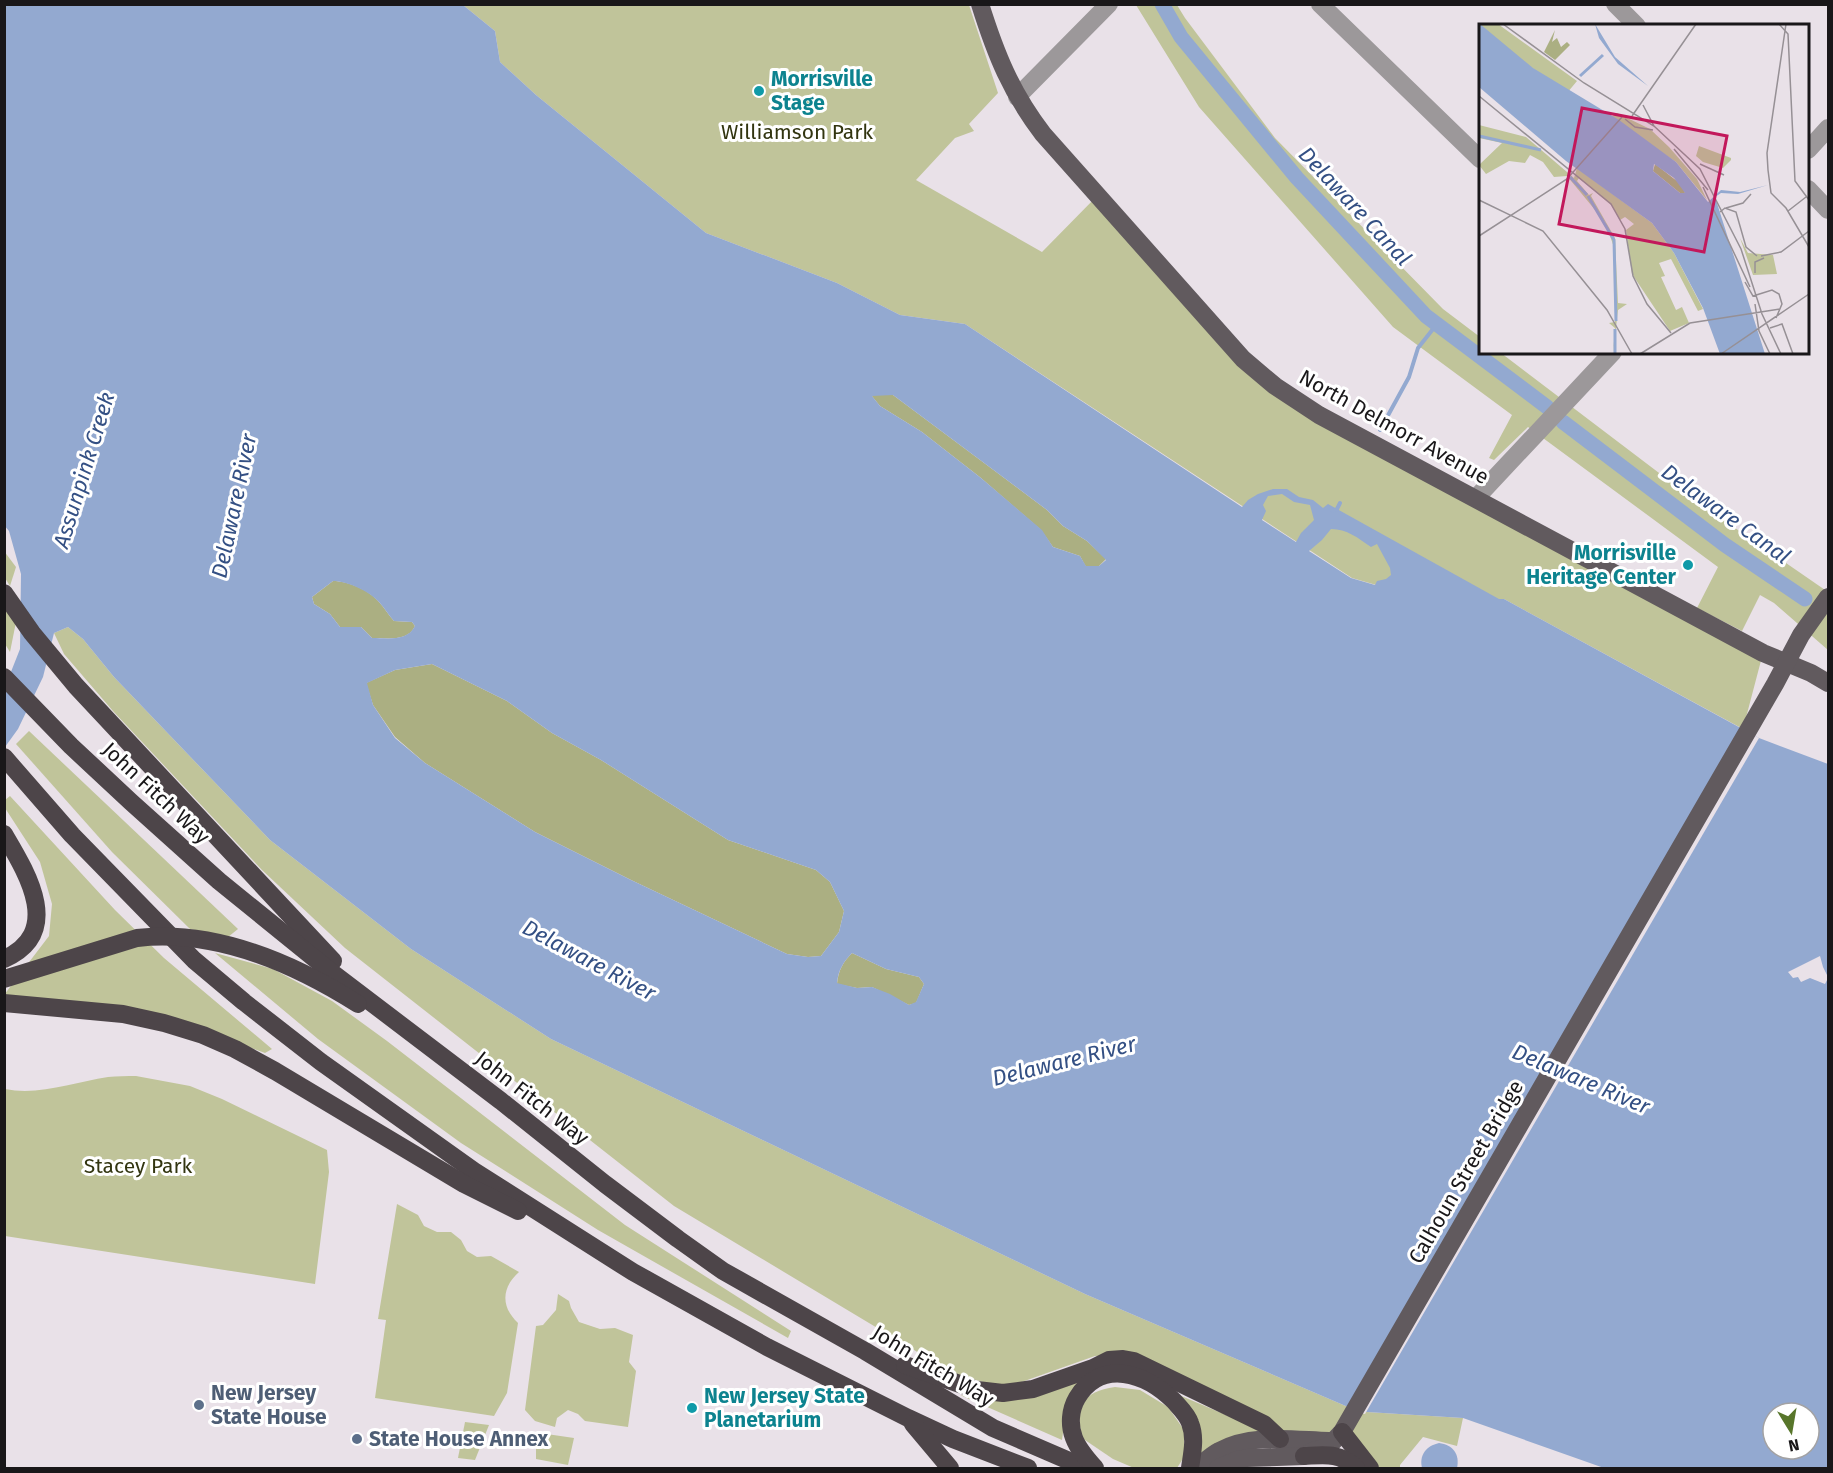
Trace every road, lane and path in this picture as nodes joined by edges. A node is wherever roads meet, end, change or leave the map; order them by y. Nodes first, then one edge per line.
1 (980, 4) edge
2 (1109, 4) edge
3 (1320, 4) edge
4 (1615, 4) edge
5 (1635, 24) edge
6 (1017, 97) junction
7 (1828, 128) edge
8 (1809, 149) edge
9 (1479, 158) edge
10 (1809, 190) edge
11 (1828, 210) edge
12 (1610, 354) edge
13 (1476, 498) junction
14 (4, 593) edge
15 (1828, 597) edge
16 (1786, 662) junction
17 (4, 677) edge
18 (1828, 683) edge
19 (4, 756) edge
20 (4, 834) edge
21 (4, 959) edge
22 (4, 979) edge
23 (4, 1003) edge
24 (371, 1003) junction
25 (451, 1062) junction
26 (597, 1250) junction
27 (865, 1351) junction
28 (908, 1418) junction
29 (1342, 1430) junction
30 (1280, 1439) junction
31 (1304, 1456) junction
32 (950, 1468) edge
33 (1028, 1468) edge
34 (1093, 1468) edge
35 (1190, 1468) edge
36 (1197, 1468) edge
37 (1218, 1468) edge
38 (1356, 1468) edge
39 (1370, 1468) edge

1 - 6 main road, North Delmorr Avenue
2 - 6 street
3 - 9 street
4 - 5 street
6 - 13 main road, North Delmorr Avenue
7 - 8 street
10 - 11 street
12 - 13 street
13 - 16 main road, North Delmorr Avenue
14 - 24 highway
15 - 16 main road, Calhoun Street Bridge
16 - 18 main road, North Delmorr Avenue
16 - 29 main road, Calhoun Street Bridge
17 - 24 highway, John Fitch Way
19 - 26 highway
20 - 21 highway
22 - 25 highway
23 - 26 highway
24 - 25 highway, John Fitch Way
25 - 27 highway, John Fitch Way
26 - 28 highway
27 - 30 highway
27 - 34 highway, John Fitch Way
28 - 32 highway
28 - 33 highway
29 - 30 main road
29 - 31 main road
29 - 39 highway
30 - 36 main road
31 - 37 main road
31 - 38 highway
34 - 35 highway

